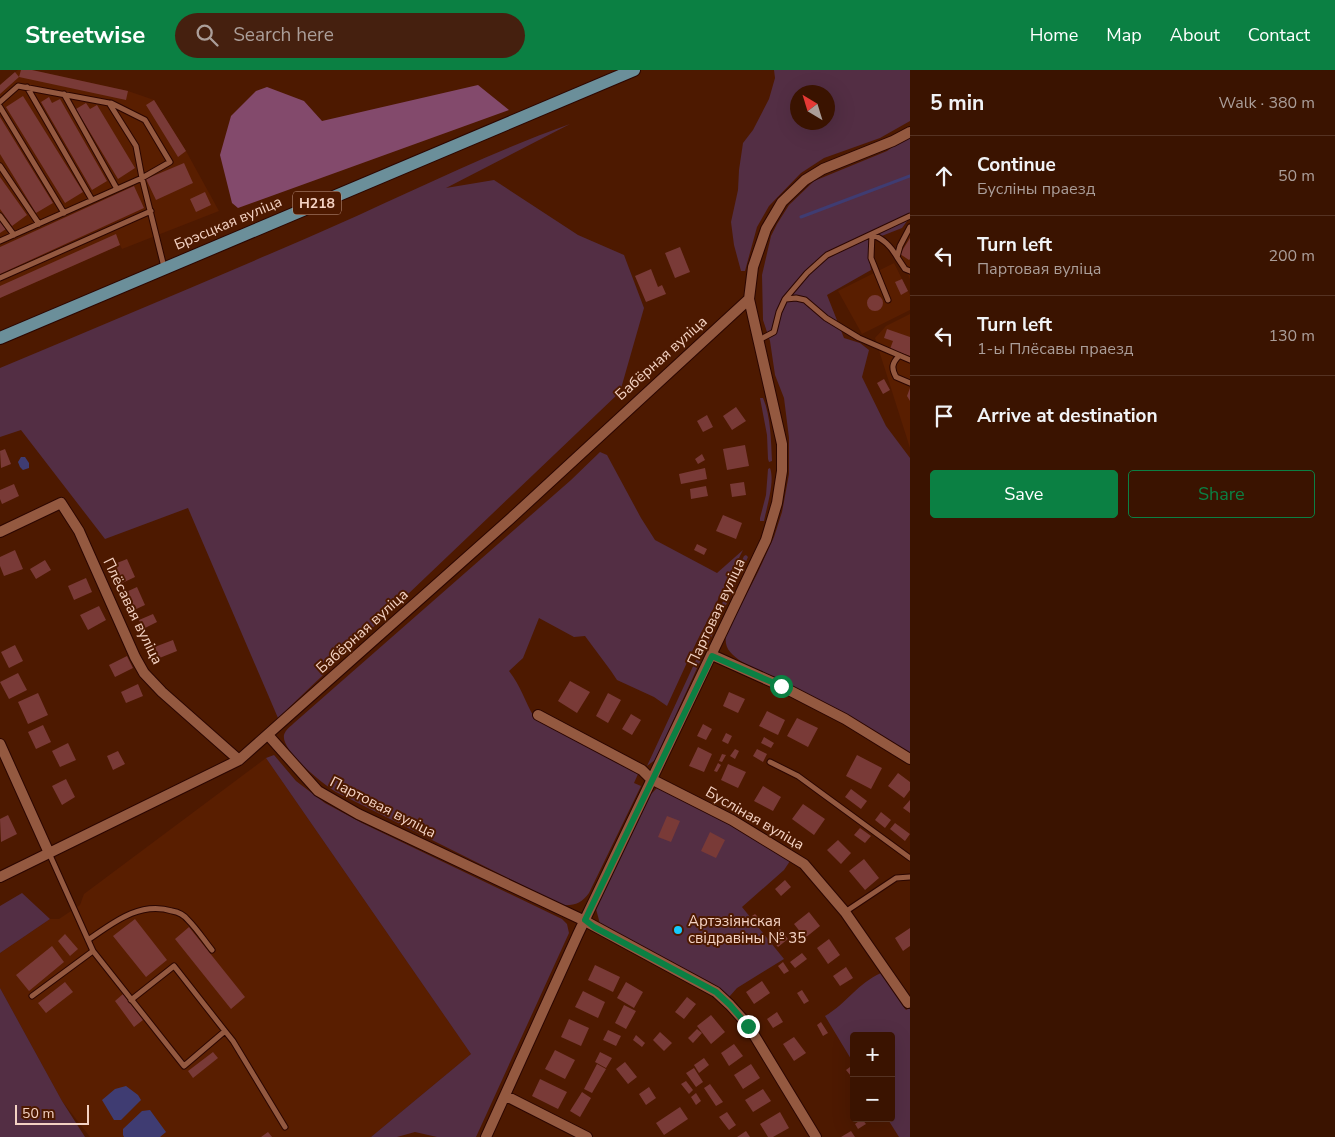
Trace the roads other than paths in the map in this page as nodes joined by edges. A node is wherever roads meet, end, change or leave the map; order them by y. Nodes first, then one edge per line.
1 (634, 70) edge
2 (27, 87) junction
3 (64, 94) junction
4 (0, 102) edge
5 (110, 102) junction
6 (0, 107) edge
7 (910, 132) edge
8 (0, 166) edge
9 (142, 178) junction
10 (118, 189) junction
11 (92, 200) junction
12 (151, 211) junction
13 (64, 213) junction
14 (0, 216) edge
15 (910, 216) edge
16 (39, 224) junction
17 (910, 227) edge
18 (872, 234) junction
19 (14, 235) junction
20 (0, 241) edge
21 (898, 257) junction
22 (164, 267) junction
23 (910, 271) edge
24 (0, 278) edge
25 (749, 299) junction
26 (785, 300) junction
27 (888, 300) dead end
28 (0, 338) edge
29 (759, 340) junction
30 (899, 356) junction
31 (910, 360) edge
32 (910, 383) edge
33 (0, 532) edge
34 (712, 656) junction
35 (538, 715) dead end
36 (268, 735) junction
37 (0, 744) edge
38 (910, 758) edge
39 (239, 760) junction
40 (770, 762) dead end
41 (651, 779) junction
42 (49, 853) junction
43 (910, 858) edge
44 (0, 877) edge
45 (910, 877) edge
46 (845, 912) junction
47 (585, 920) junction
48 (88, 940) junction
49 (212, 950) dead end
50 (93, 951) junction
51 (32, 996) dead end
52 (131, 1000) junction
53 (908, 1004) dead end
54 (224, 1031) junction
55 (506, 1096) junction
56 (285, 1127) dead end
57 (486, 1137) edge
58 (587, 1137) edge
59 (816, 1137) edge

1 - 22 main road, Брэсцкая вуліца / Н218
2 - 3 lane
2 - 4 lane
2 - 11 lane
3 - 5 lane
3 - 10 lane
5 - 9 lane
5 - 9 lane
6 - 13 lane
7 - 25 street
8 - 16 lane
9 - 10 lane
9 - 12 lane
10 - 11 lane
11 - 13 lane
12 - 22 lane
12 - 24 lane
13 - 16 lane
14 - 19 lane
15 - 18 lane
16 - 19 lane
17 - 21 lane
18 - 21 lane
18 - 26 lane
18 - 27 lane
19 - 20 lane
21 - 23 lane
22 - 28 main road, Брэсцкая вуліца / Н218
25 - 29 street, Партовая вуліца
25 - 36 street, Бабёрная вуліца
26 - 29 lane
26 - 30 lane
29 - 34 street, Партовая вуліца
30 - 31 lane
30 - 32 lane
33 - 39 street, Плёсавая вуліца
34 - 38 street
34 - 41 street, Партовая вуліца
35 - 41 street, Бусліная вуліца
36 - 39 street, Бабёрная вуліца
36 - 47 street, Партовая вуліца
37 - 42 street
39 - 42 street, Бабёрная вуліца
40 - 43 lane
41 - 46 street, Бусліная вуліца
41 - 47 street, Партовая вуліца
42 - 44 street, Бабёрная вуліца
42 - 48 lane
45 - 46 lane
46 - 53 street, Бусліная вуліца
47 - 55 street, Партовая вуліца
47 - 59 street
48 - 49 lane
48 - 50 lane
50 - 51 lane
50 - 52 lane
52 - 54 lane
52 - 54 lane
54 - 56 lane
55 - 57 street, Партовая вуліца
55 - 58 street

